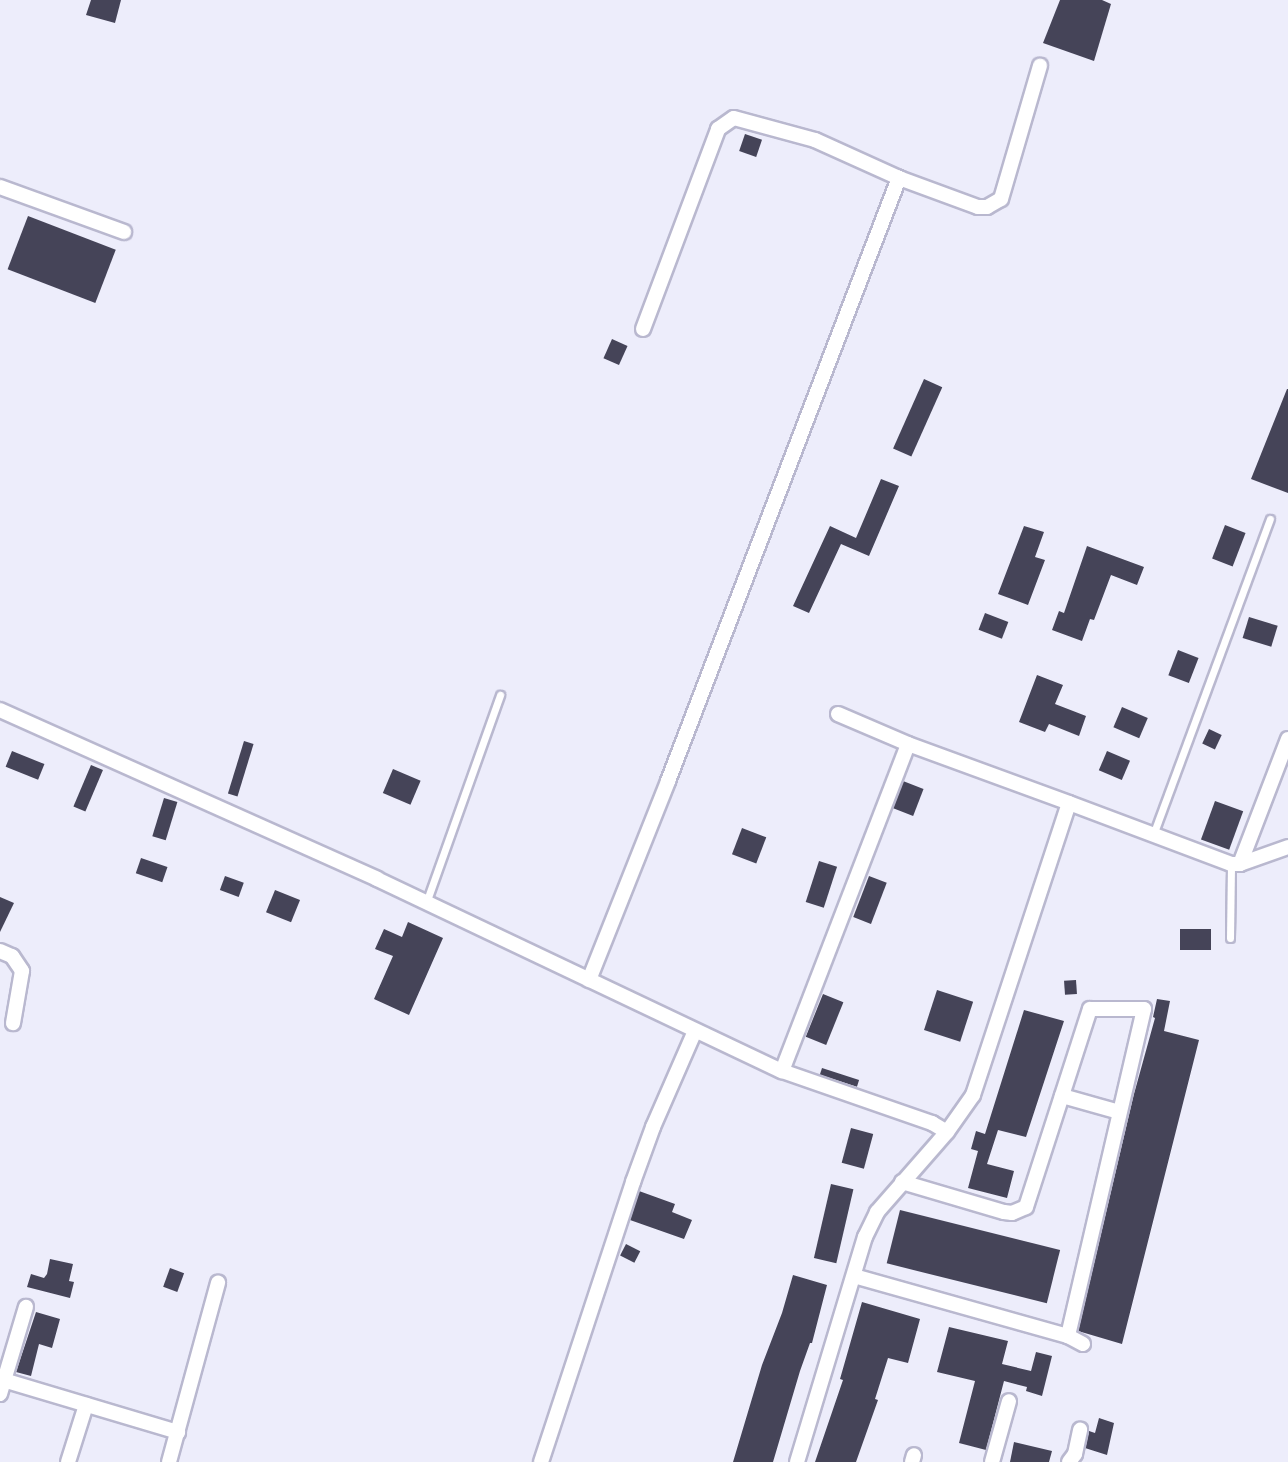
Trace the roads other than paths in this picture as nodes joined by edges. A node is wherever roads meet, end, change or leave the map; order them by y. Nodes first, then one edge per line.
1 (1040, 66) dead end
2 (899, 178) junction
3 (0, 187) edge
4 (124, 232) dead end
5 (643, 329) dead end
6 (1270, 519) dead end
7 (500, 695) dead end
8 (0, 710) edge
9 (838, 714) dead end
10 (1288, 739) edge
11 (908, 744) junction
12 (1069, 803) junction
13 (1153, 836) junction
14 (1288, 847) edge
15 (1235, 864) junction
16 (426, 903) junction
17 (1230, 938) dead end
18 (0, 951) edge
19 (589, 980) junction
20 (13, 1023) dead end
21 (695, 1031) junction
22 (782, 1071) junction
23 (1062, 1096) junction
24 (1119, 1112) junction
25 (947, 1132) junction
26 (902, 1182) junction
27 (854, 1276) junction
28 (219, 1283) dead end
29 (26, 1307) dead end
30 (1068, 1336) junction
31 (1083, 1344) dead end
32 (1, 1384) edge
33 (1009, 1401) dead end
34 (86, 1405) junction
35 (1080, 1430) dead end
36 (178, 1432) junction
37 (68, 1462) edge
38 (169, 1462) edge
39 (541, 1462) edge
40 (797, 1462) edge
41 (992, 1462) edge
42 (1069, 1462) edge

1 - 2 street
2 - 5 street
2 - 19 street
3 - 4 street
6 - 13 lane
7 - 16 lane
8 - 16 street
9 - 11 street
10 - 15 street
11 - 12 street
11 - 22 street
12 - 13 street
12 - 25 street
13 - 15 street
14 - 15 street
15 - 17 lane
16 - 19 street
18 - 20 street
19 - 21 street
21 - 22 street
21 - 39 street
22 - 25 street
23 - 24 street
23 - 24 street
23 - 26 street
24 - 30 street
25 - 26 street
26 - 27 street
27 - 30 street
27 - 40 street
28 - 36 street
29 - 32 street
30 - 31 street
32 - 34 street
33 - 41 street
34 - 36 street
34 - 37 street
35 - 42 street
36 - 38 street

